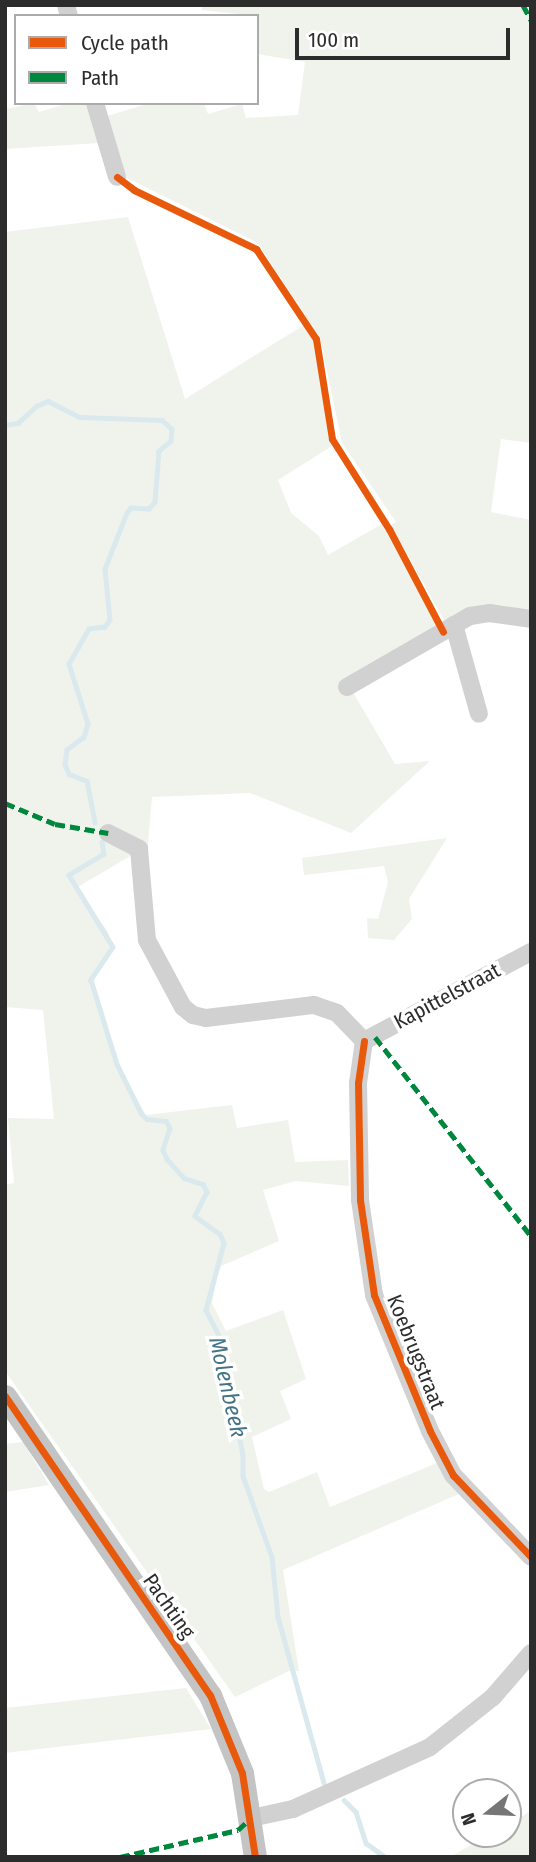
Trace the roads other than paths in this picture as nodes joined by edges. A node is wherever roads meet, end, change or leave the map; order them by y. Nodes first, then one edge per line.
1 (96, 105) edge
2 (117, 177) dead end
3 (531, 619) edge
4 (454, 625) junction
5 (347, 687) dead end
6 (479, 714) dead end
7 (108, 833) dead end
8 (531, 952) edge
9 (364, 1041) junction
10 (5, 1396) edge
11 (531, 1557) edge
12 (531, 1653) edge
13 (251, 1818) junction
14 (255, 1857) edge

1 - 2 street
3 - 4 street
4 - 5 street
4 - 6 street
7 - 9 street
8 - 9 street, Kapittelstraat
9 - 11 street, Koebrugstraat
10 - 13 main road, Pachting
12 - 13 street
13 - 14 main road, Pachting

